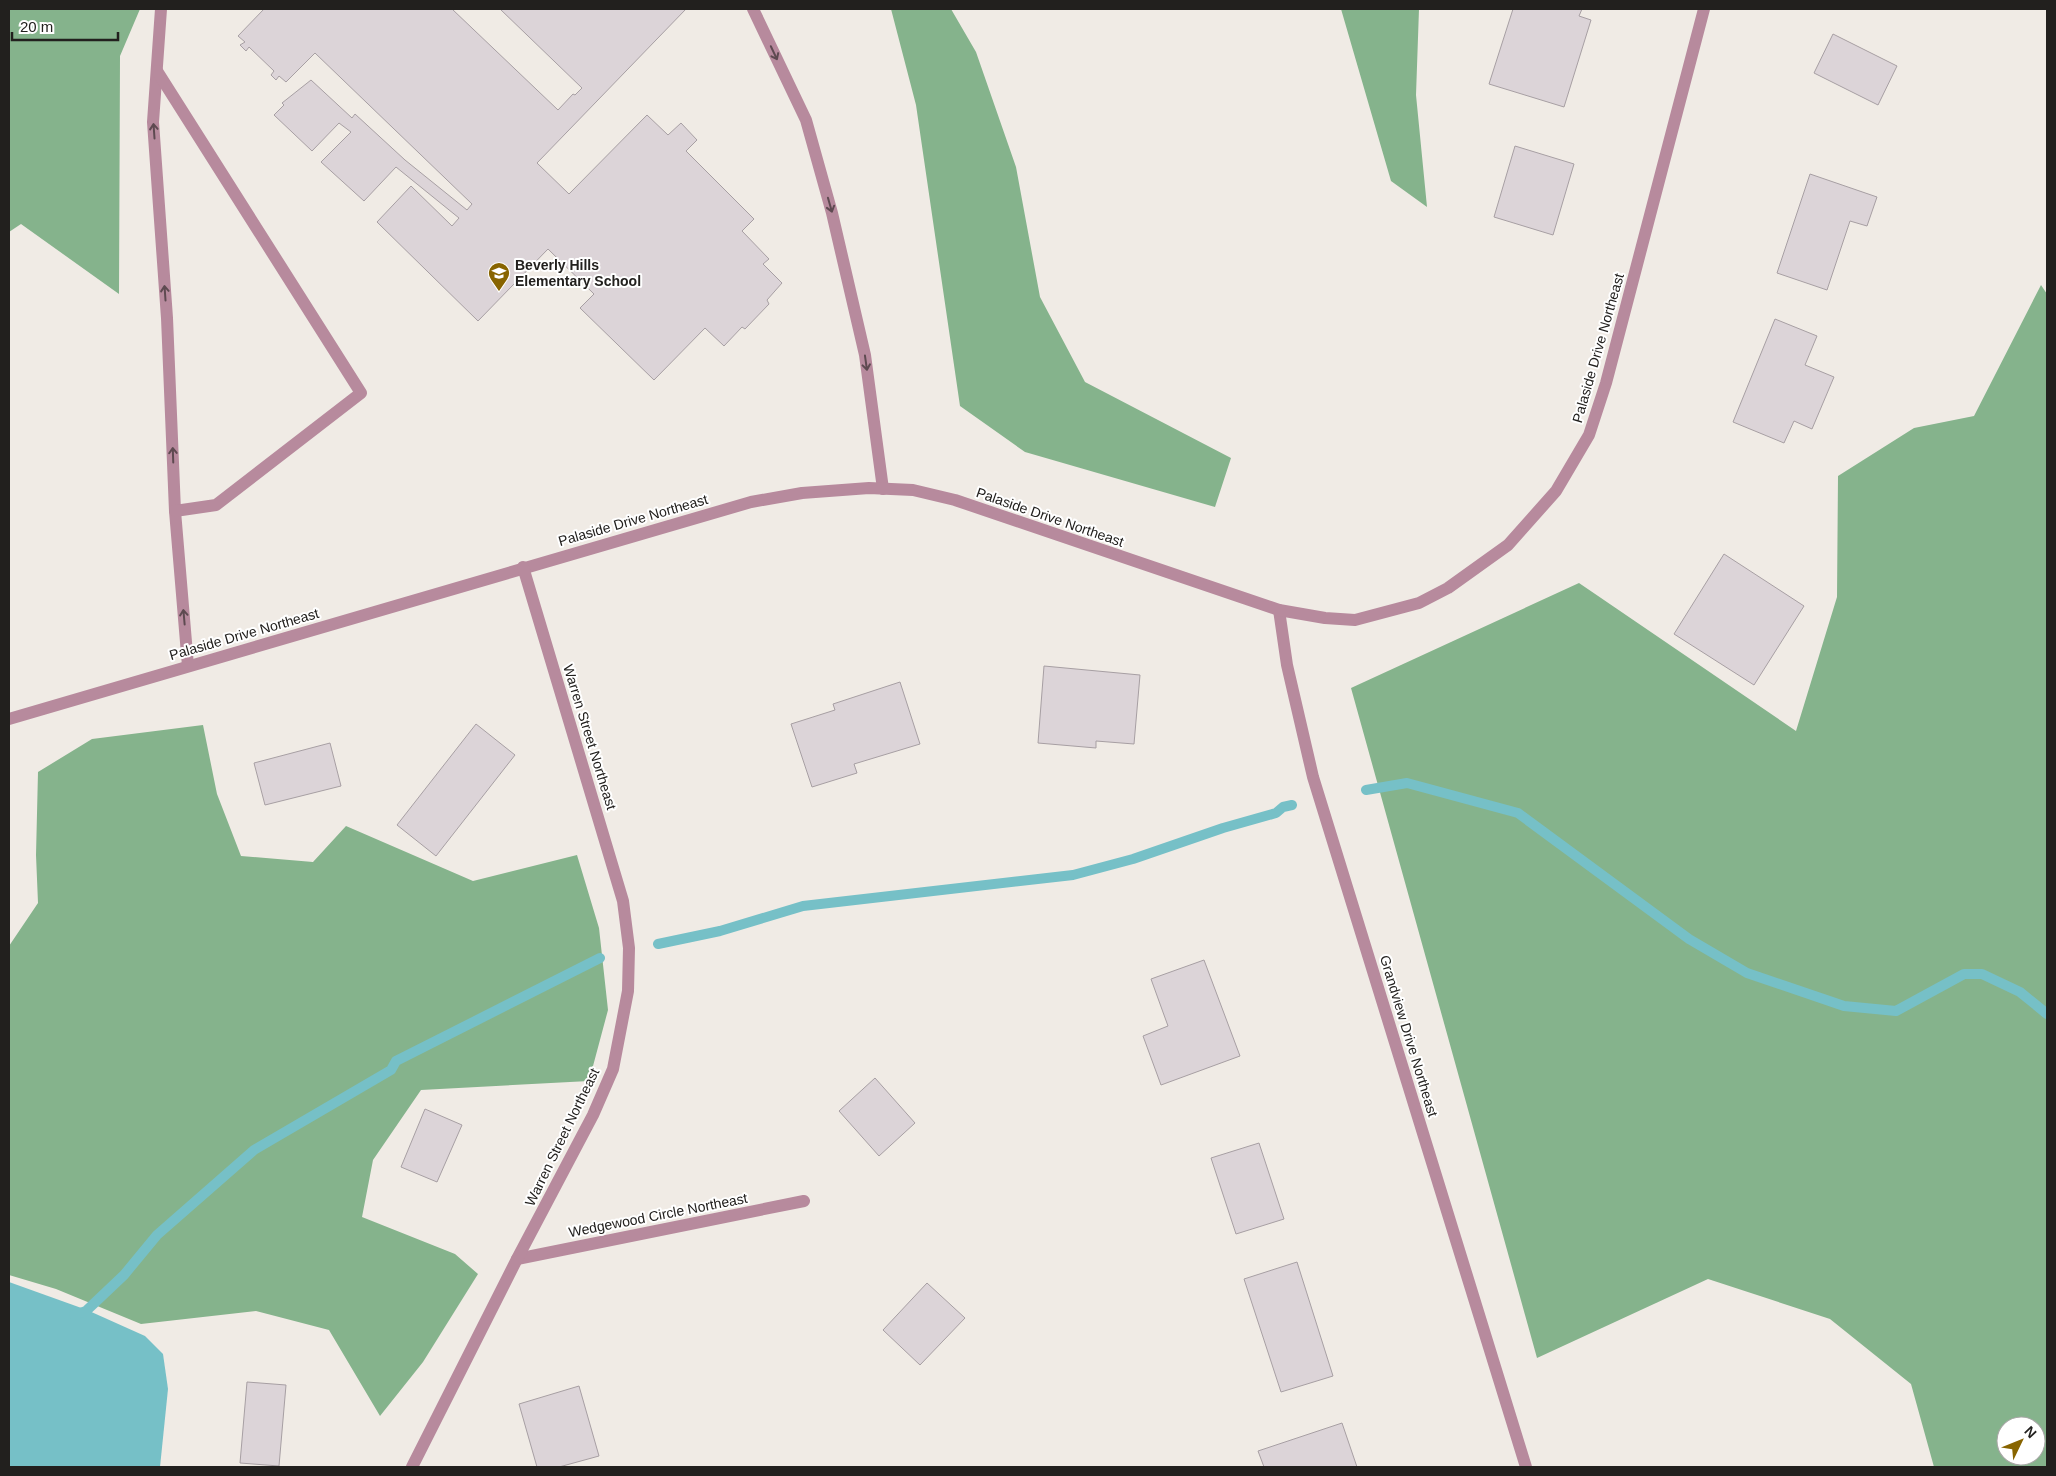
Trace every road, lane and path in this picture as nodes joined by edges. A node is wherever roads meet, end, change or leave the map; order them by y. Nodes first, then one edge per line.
1 (161, 9) edge
2 (753, 9) edge
3 (1704, 9) edge
4 (157, 71) junction
5 (883, 489) junction
6 (175, 511) junction
7 (523, 567) junction
8 (1279, 610) junction
9 (188, 666) junction
10 (9, 719) edge
11 (804, 1201) dead end
12 (517, 1259) junction
13 (412, 1467) edge
14 (1526, 1467) edge

1 - 4 street
2 -> 5 street
3 - 8 street, Palaside Drive Northeast
6 -> 4 street
4 - 6 street
5 - 7 street, Palaside Drive Northeast
5 - 8 street, Palaside Drive Northeast
9 -> 6 street
7 - 9 street, Palaside Drive Northeast
7 - 12 street, Warren Street Northeast
8 - 14 street, Grandview Drive Northeast
9 - 10 street, Palaside Drive Northeast
11 - 12 street, Wedgewood Circle Northeast
12 - 13 street, Warren Street Northeast

